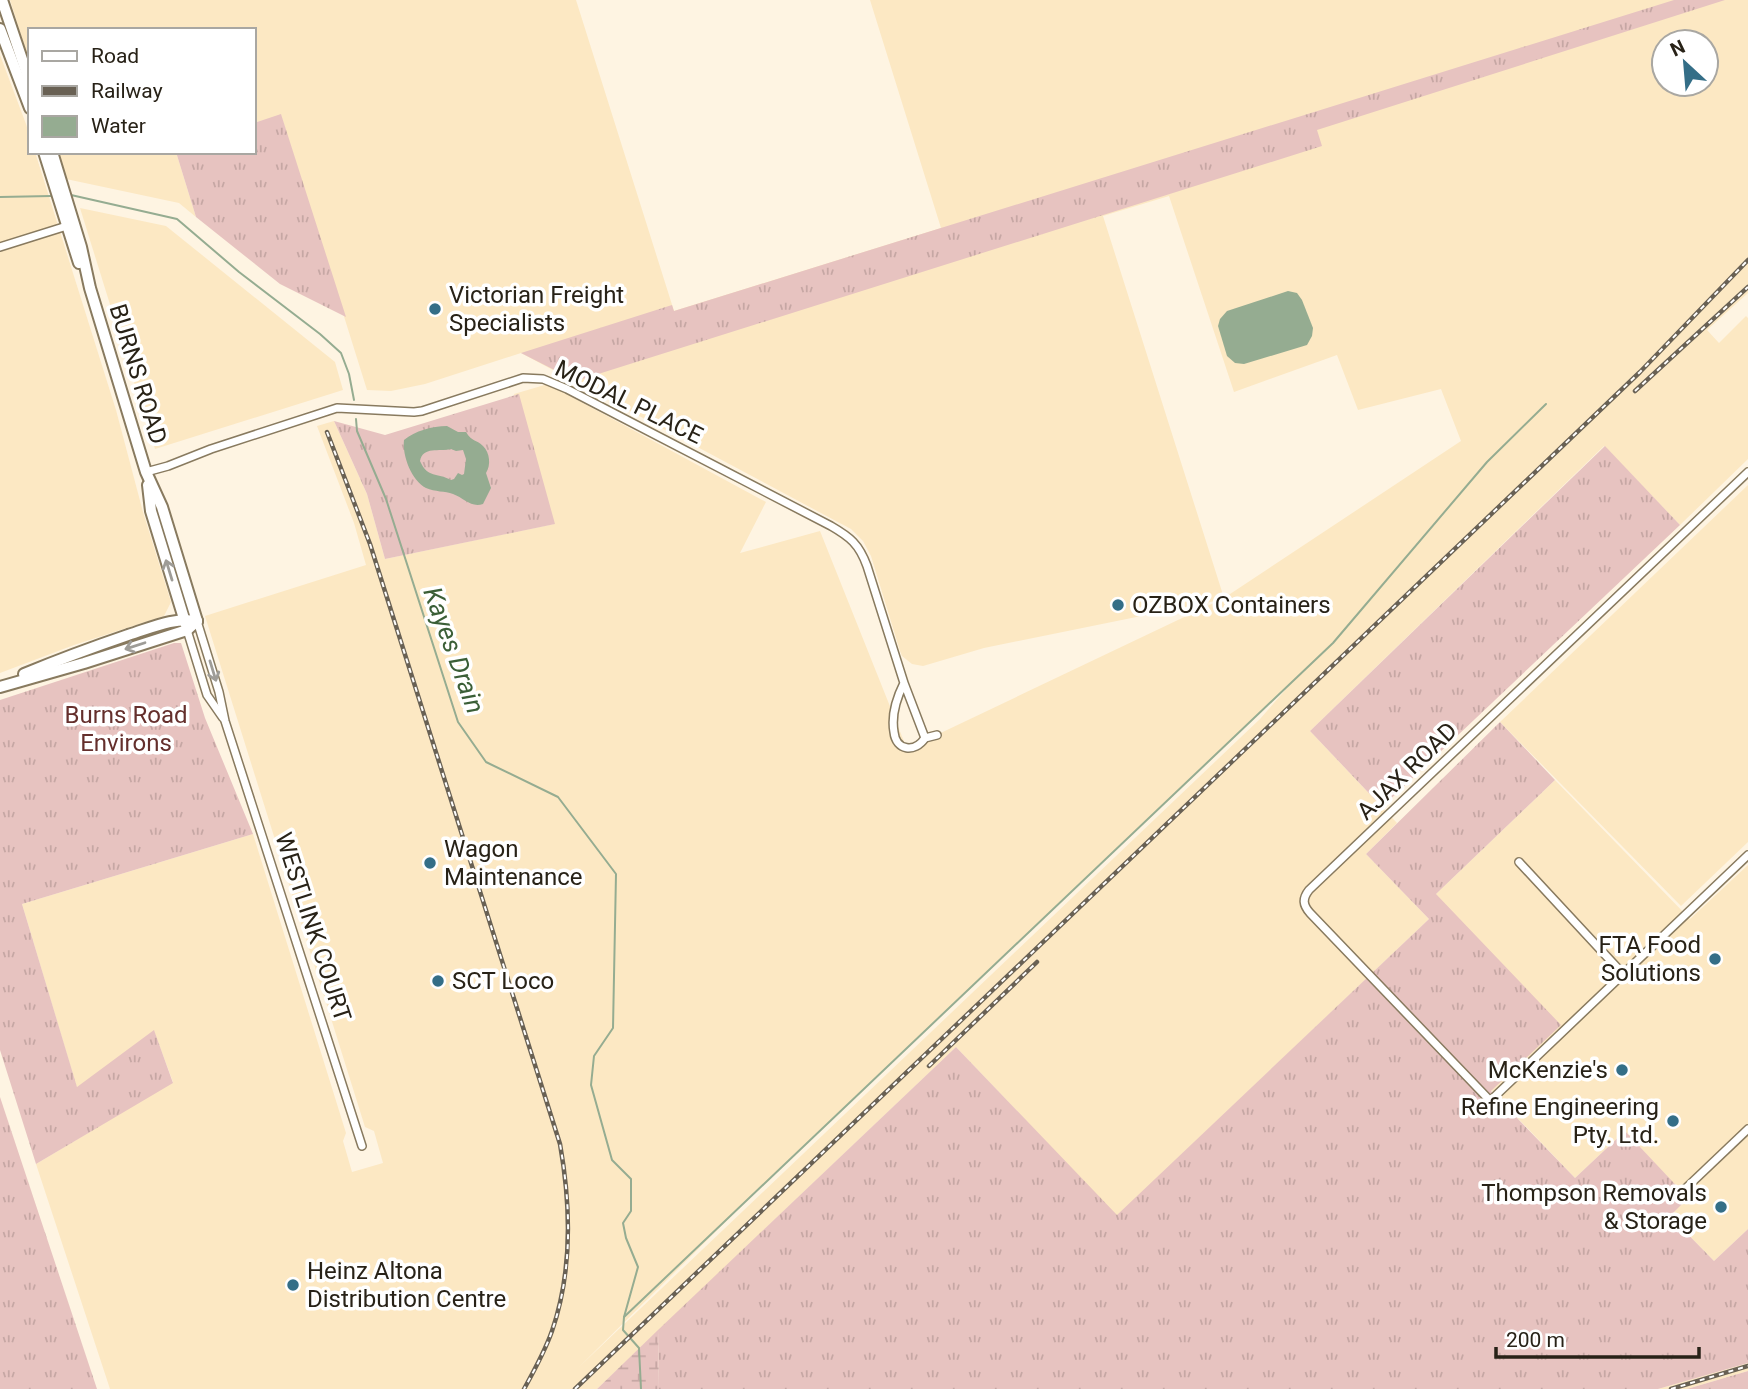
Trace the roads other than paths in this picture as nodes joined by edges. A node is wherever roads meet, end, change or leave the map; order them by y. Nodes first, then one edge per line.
1 (2, 0) edge
2 (0, 29) edge
3 (26, 81) edge
4 (45, 154) edge
5 (52, 154) edge
6 (70, 225) junction
7 (0, 247) edge
8 (146, 472) junction
9 (1748, 472) edge
10 (197, 621) junction
11 (186, 624) junction
12 (904, 683) junction
13 (0, 685) edge
14 (226, 721) junction
15 (937, 735) dead end
16 (925, 738) junction
17 (1748, 855) edge
18 (1519, 862) dead end
19 (1623, 974) junction
20 (1490, 1101) junction
21 (1499, 1110) dead end
22 (1748, 1129) edge
23 (362, 1146) dead end
24 (1686, 1188) dead end

1 - 3 street
2 - 3 street
4 - 6 street, BURNS ROAD
5 - 6 street, BURNS ROAD
6 - 7 street
6 - 8 street, BURNS ROAD
8 - 10 street, BURNS ROAD
11 -> 8 street, BURNS ROAD
8 - 12 street, MODAL PLACE
9 - 20 street, AJAX ROAD
10 - 11 street
10 -> 14 street, WESTLINK COURT
11 - 13 street
11 - 14 street, WESTLINK COURT
12 - 16 street, MODAL PLACE
12 - 16 street
14 - 23 street, WESTLINK COURT
15 - 16 street
17 - 19 street
18 - 19 street
19 - 20 street
20 - 21 street, AJAX ROAD
22 - 24 street

